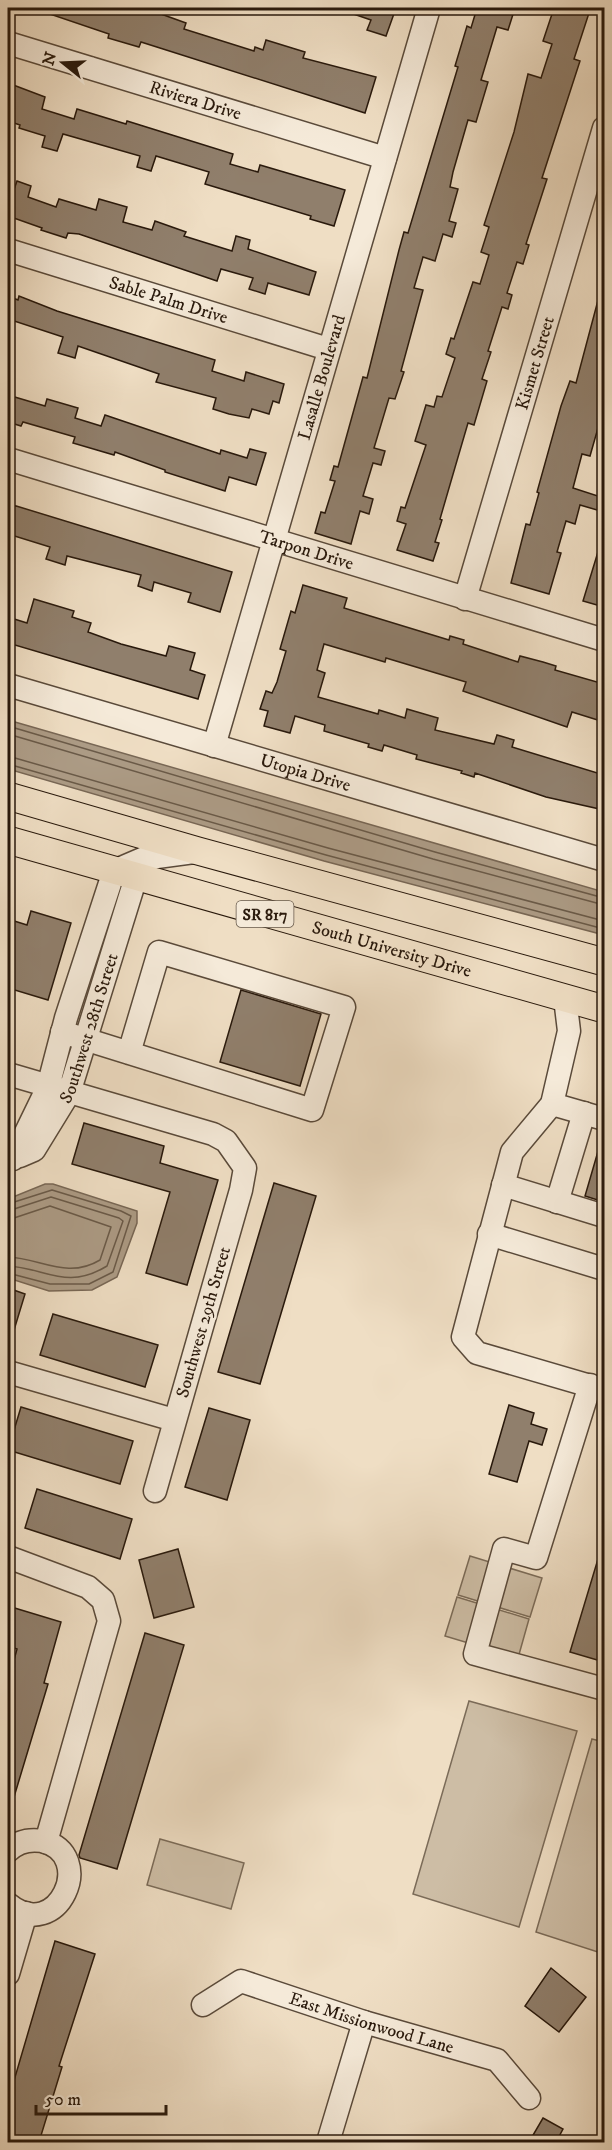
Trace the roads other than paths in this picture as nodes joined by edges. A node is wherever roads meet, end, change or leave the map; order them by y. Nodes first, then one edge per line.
1 (429, 8) edge
2 (8, 43) edge
3 (604, 128) edge
4 (385, 158) junction
5 (8, 250) edge
6 (328, 349) junction
7 (8, 459) edge
8 (273, 542) junction
9 (465, 599) junction
10 (604, 640) edge
11 (8, 685) edge
12 (213, 746) junction
13 (8, 796) edge
14 (108, 825) junction
15 (8, 840) edge
16 (44, 850) junction
17 (198, 851) junction
18 (604, 860) edge
19 (125, 874) junction
20 (604, 962) edge
21 (566, 998) junction
22 (604, 1009) edge
23 (62, 1032) junction
24 (86, 1039) junction
25 (129, 1053) junction
26 (8, 1074) edge
27 (59, 1090) junction
28 (552, 1104) junction
29 (594, 1116) edge
30 (10, 1160) edge
31 (503, 1185) junction
32 (557, 1202) junction
33 (604, 1216) edge
34 (489, 1234) junction
35 (604, 1269) edge
36 (8, 1372) edge
37 (597, 1387) edge
38 (174, 1420) junction
39 (155, 1491) dead end
40 (8, 1557) edge
41 (604, 1689) edge
42 (46, 1842) junction
43 (8, 1851) edge
44 (17, 1909) edge
45 (8, 1974) edge
46 (203, 2005) dead end
47 (364, 2022) junction
48 (529, 2098) dead end
49 (328, 2142) edge

1 - 4 street, Lasalle Boulevard
2 - 4 street, Riviera Drive
3 - 9 street, Kismet Street
4 - 6 street, Lasalle Boulevard
5 - 6 street, Sable Palm Drive
6 - 8 street, Lasalle Boulevard
7 - 8 street, Tarpon Drive
8 - 9 street, Tarpon Drive
8 - 12 street, Lasalle Boulevard
9 - 10 street, Tarpon Drive
11 - 12 street, Utopia Drive
12 - 18 street, Utopia Drive
13 - 14 main road, SR 817
14 - 16 main road
14 - 17 main road, SR 817
15 - 16 main road, South University Drive / SR 817
16 - 19 main road, South University Drive / SR 817
17 - 19 street
17 - 20 main road, SR 817
19 - 21 main road, South University Drive / SR 817
19 - 23 street, Southwest 28th Street
19 - 24 street, Southwest 28th Street
21 - 22 main road, South University Drive / SR 817
21 - 28 street
23 - 24 street
23 - 27 street, Southwest 28th Street
24 - 25 street
24 - 27 street, Southwest 28th Street
25 - 25 street
26 - 27 street
27 - 30 street, Southwest 28th Street
27 - 38 street, Southwest 29th Street
28 - 29 street
28 - 31 street
29 - 32 street
31 - 32 street
31 - 34 street
32 - 33 street
34 - 35 street
34 - 37 street
36 - 38 street
37 - 41 street
38 - 39 street, Southwest 29th Street
40 - 42 street
42 - 43 street
42 - 44 street
44 - 45 street
46 - 47 street, East Missionwood Lane
47 - 48 street, East Missionwood Lane
47 - 49 street

